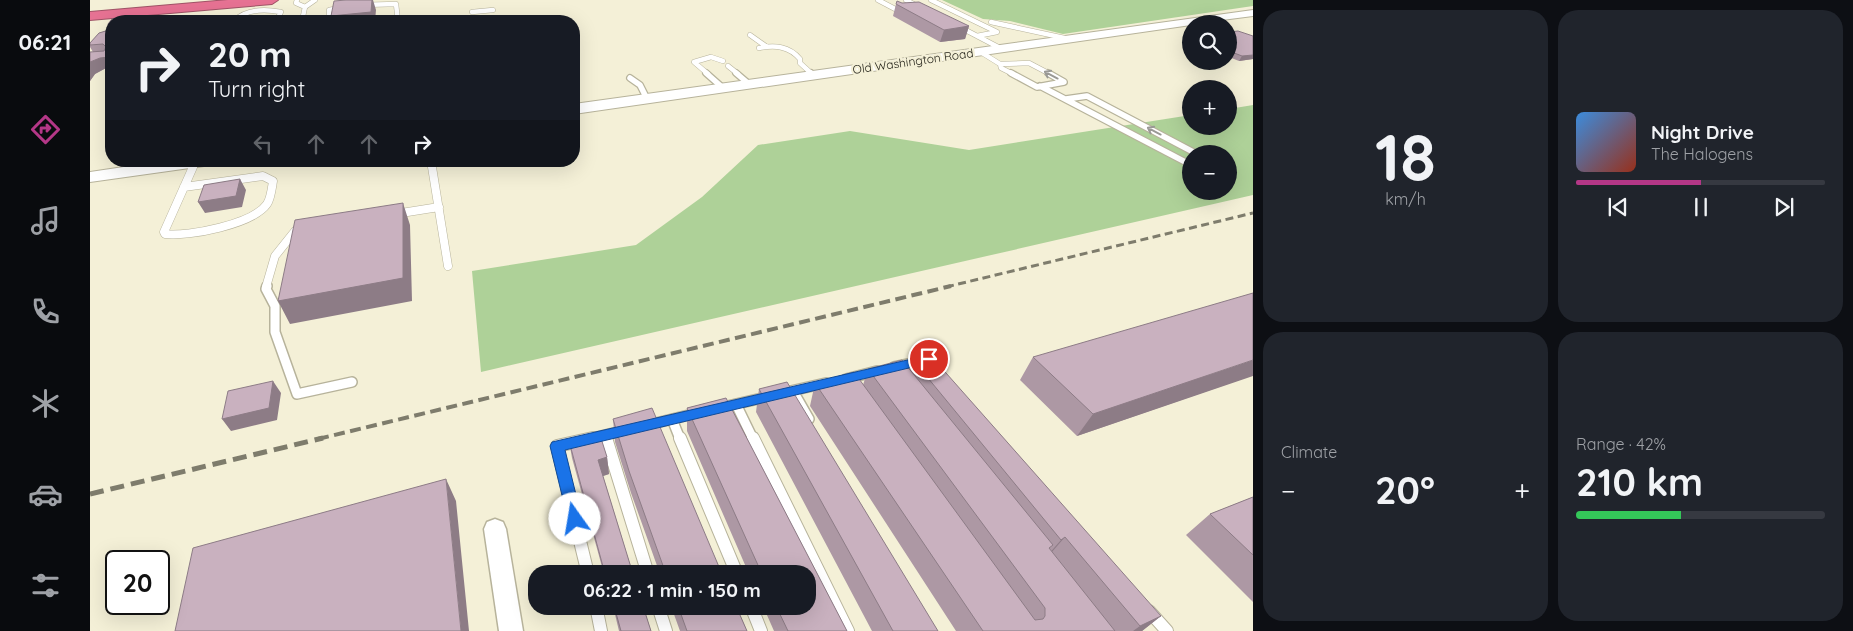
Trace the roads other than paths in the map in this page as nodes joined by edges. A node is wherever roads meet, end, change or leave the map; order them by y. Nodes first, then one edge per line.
1 (170, 0) edge
2 (272, 0) edge
3 (297, 0) edge
4 (315, 0) edge
5 (878, 0) edge
6 (906, 0) edge
7 (931, 0) edge
8 (108, 2) dead end
9 (305, 6) junction
10 (351, 6) edge
11 (358, 6) edge
12 (90, 7) edge
13 (144, 7) junction
14 (494, 10) dead end
15 (472, 12) dead end
16 (1253, 13) edge
17 (113, 15) edge
18 (194, 15) edge
19 (202, 15) edge
20 (241, 15) edge
21 (279, 15) edge
22 (303, 15) edge
23 (328, 15) edge
24 (397, 15) edge
25 (90, 16) edge
26 (105, 17) edge
27 (90, 21) edge
28 (991, 22) dead end
29 (954, 24) edge
30 (750, 36) dead end
31 (978, 36) junction
32 (1069, 39) junction
33 (767, 47) junction
34 (759, 48) dead end
35 (1000, 48) junction
36 (979, 51) junction
37 (1029, 63) joint
38 (1001, 66) junction
39 (813, 75) junction
40 (630, 78) dead end
41 (749, 84) junction
42 (1040, 86) junction
43 (723, 88) junction
44 (646, 98) junction
45 (1066, 99) junction
46 (580, 108) edge
47 (1182, 146) edge
48 (1182, 160) edge
49 (163, 167) edge
50 (196, 167) edge
51 (432, 167) edge
52 (90, 177) edge
53 (184, 187) junction
54 (439, 207) junction
55 (381, 216) edge
56 (314, 227) edge
57 (448, 266) dead end
58 (936, 366) edge
59 (352, 382) dead end
60 (793, 391) junction
61 (736, 404) junction
62 (672, 419) junction
63 (813, 425) edge
64 (605, 434) junction
65 (496, 529) dead end
66 (586, 565) edge
67 (645, 565) edge
68 (733, 565) edge
69 (1142, 602) edge
70 (598, 615) edge
71 (661, 615) edge
72 (755, 615) edge
73 (511, 631) edge
74 (601, 631) edge
75 (666, 631) edge
76 (761, 631) edge
77 (848, 631) edge
78 (1167, 631) edge

1 - 13 highway
2 - 19 highway
3 - 9 lane
4 - 9 lane
5 - 6 lane
7 - 31 lane
8 - 13 highway
9 - 22 lane
10 - 23 lane
11 - 24 lane
12 - 13 highway
13 - 17 highway
13 - 18 highway
13 - 25 highway
14 - 15 lane
16 - 32 main road, Old Washington Road
20 - 21 lane
26 - 27 highway
28 - 32 lane
29 - 31 lane
30 - 33 lane
31 - 35 lane
32 - 35 main road, Old Washington Road
33 - 34 lane
33 - 39 lane
35 - 36 main road, Old Washington Road
36 - 38 lane
36 - 39 main road, Old Washington Road
37 - 38 lane
42 -> 37 lane
38 - 42 lane
39 - 41 main road, Old Washington Road
40 - 44 lane
41 - 43 main road, Old Washington Road
41 - 43 lane
42 - 45 lane
43 - 44 main road, Old Washington Road
44 - 46 main road, Old Washington Road
47 -> 45 lane
45 - 48 lane
49 - 52 main road
50 - 53 lane
51 - 54 lane
53 - 53 lane
54 - 55 lane
54 - 57 lane
56 - 59 lane
58 - 60 lane
60 - 61 lane
60 - 63 lane
61 - 62 lane
61 - 77 lane
62 - 64 lane
62 - 68 lane
64 - 66 lane
64 - 67 lane
65 - 73 street
69 - 78 lane
70 - 74 lane
71 - 75 lane
72 - 76 lane

